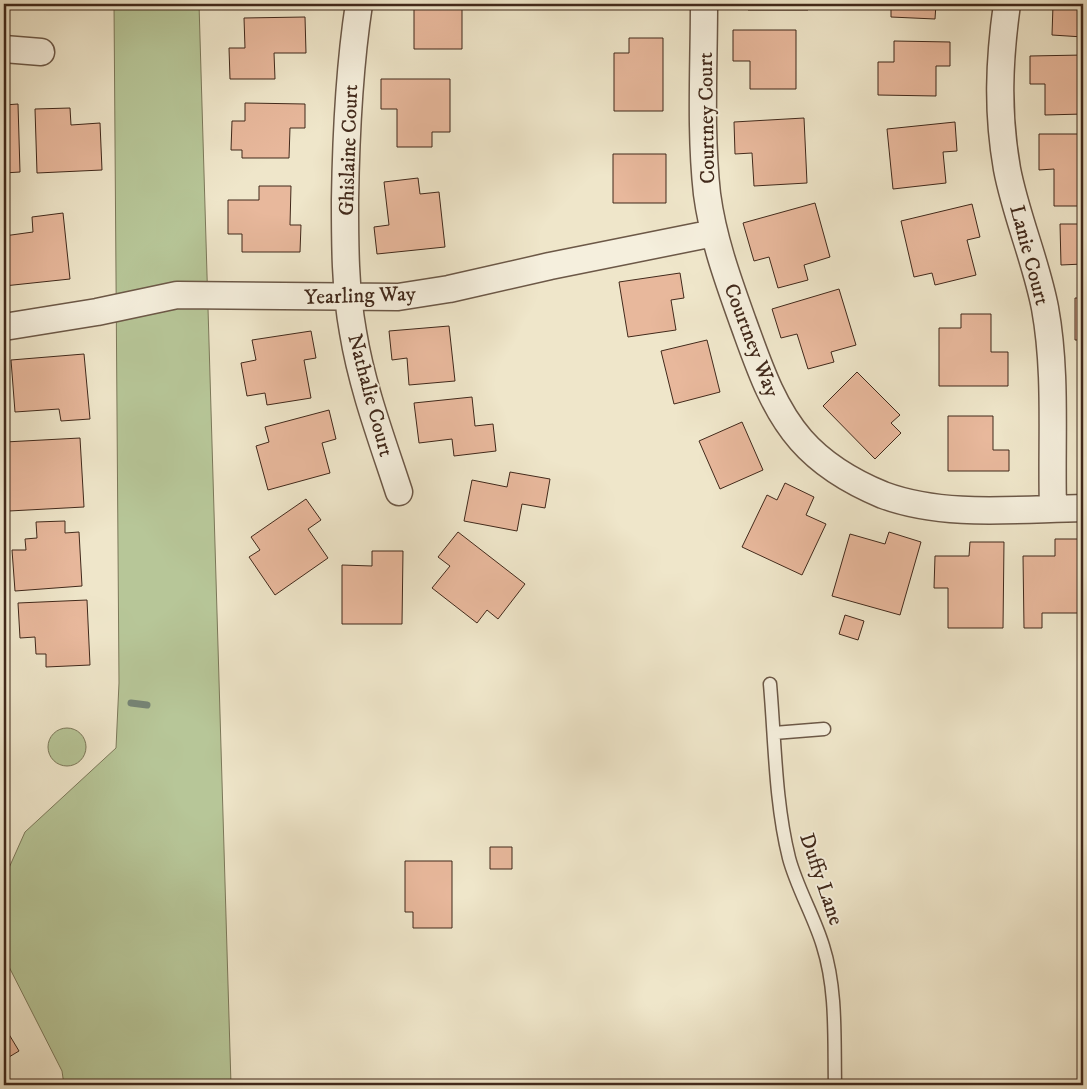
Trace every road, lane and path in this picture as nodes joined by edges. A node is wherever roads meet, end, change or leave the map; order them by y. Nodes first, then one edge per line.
1 (359, 4) edge
2 (704, 4) edge
3 (1006, 4) edge
4 (4, 49) edge
5 (42, 52) dead end
6 (714, 233) junction
7 (348, 297) junction
8 (4, 327) edge
9 (399, 492) dead end
10 (1053, 508) junction
11 (1083, 508) edge
12 (770, 684) dead end
13 (824, 729) dead end
14 (774, 733) junction
15 (834, 1085) edge

1 - 7 street, Ghislaine Court
2 - 6 street, Courtney Court
3 - 10 street, Lanie Court
4 - 5 street
6 - 7 street, Yearling Way
6 - 10 street, Courtney Way
7 - 8 street, Yearling Way
7 - 9 street, Nathalie Court
10 - 11 street, Courtney Way
12 - 14 lane, Duffy Lane
13 - 14 lane
14 - 15 lane, Duffy Lane

